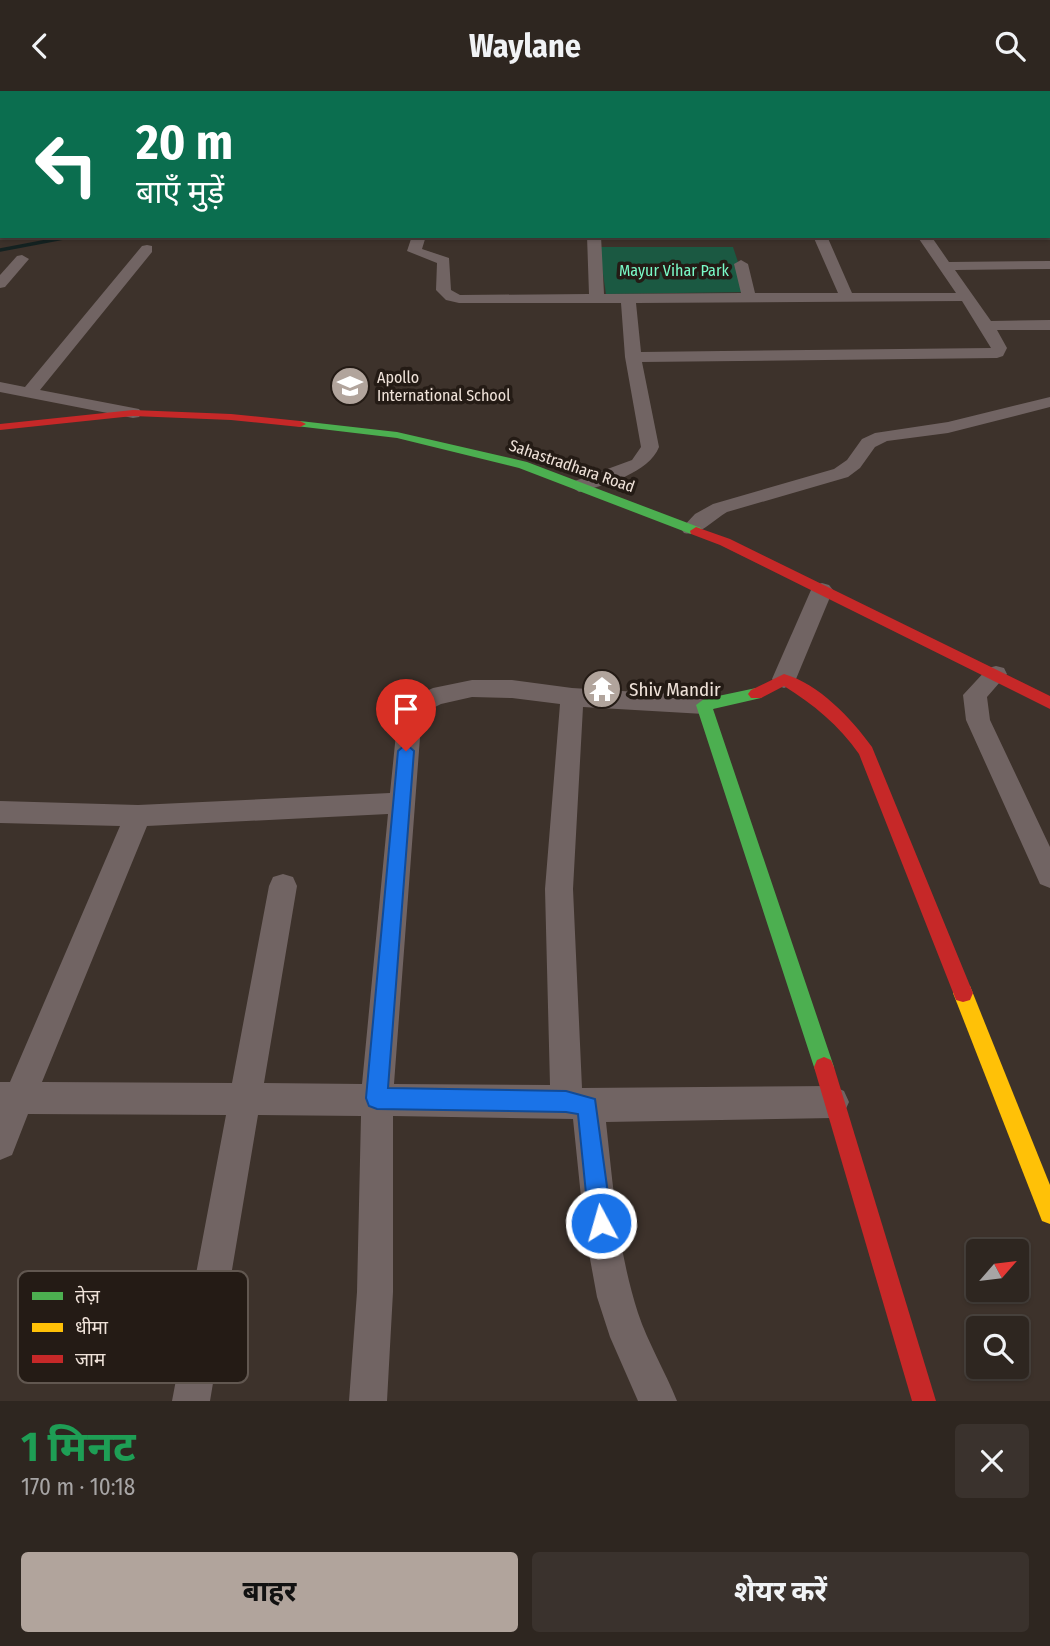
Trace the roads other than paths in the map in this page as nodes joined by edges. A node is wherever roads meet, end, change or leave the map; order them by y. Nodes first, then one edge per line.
1 (418, 238) edge
2 (594, 238) edge
3 (821, 238) edge
4 (925, 238) edge
5 (147, 249) dead end
6 (22, 258) dead end
7 (741, 264) dead end
8 (1050, 265) edge
9 (946, 266) junction
10 (0, 284) edge
11 (966, 297) junction
12 (628, 298) junction
13 (750, 298) junction
14 (848, 298) junction
15 (597, 299) junction
16 (1050, 325) edge
17 (987, 326) junction
18 (633, 357) junction
19 (0, 387) edge
20 (29, 393) junction
21 (1050, 402) edge
22 (133, 413) junction
23 (0, 427) edge
24 (579, 486) junction
25 (691, 529) junction
26 (822, 590) junction
27 (996, 674) junction
28 (784, 679) junction
29 (572, 697) junction
30 (1050, 703) edge
31 (704, 705) junction
32 (402, 803) junction
33 (0, 813) edge
34 (138, 816) junction
35 (1050, 876) edge
36 (283, 886) dead end
37 (9, 1098) edge
38 (245, 1098) junction
39 (377, 1098) junction
40 (834, 1102) junction
41 (577, 1104) junction
42 (0, 1143) edge
43 (1048, 1203) edge
44 (214, 1271) edge
45 (194, 1383) edge
46 (191, 1401) edge
47 (368, 1401) edge
48 (658, 1401) edge
49 (924, 1401) edge

1 - 15 street
2 - 15 street
3 - 14 street
4 - 9 street
5 - 20 street
6 - 10 street
7 - 13 street
8 - 9 street
9 - 11 street
11 - 14 street
11 - 17 street
12 - 13 street
12 - 15 street
12 - 18 street
13 - 14 street
16 - 17 street
17 - 18 street
18 - 24 street
19 - 20 street
20 - 22 street
21 - 25 street
22 - 23 main road, Sahastradhara Road
22 - 24 main road, Sahastradhara Road
24 - 25 main road, Sahastradhara Road
25 - 26 main road, Sahastradhara Road
26 - 27 main road, Sahastradhara Road
26 - 28 street
27 - 30 main road, Sahastradhara Road
27 - 35 street
28 - 31 main road
28 - 43 main road
29 - 31 street
29 - 32 street
29 - 41 street
31 - 40 main road
32 - 34 street
32 - 39 street
33 - 34 street
34 - 37 street
36 - 38 street
37 - 38 street
37 - 42 street
38 - 39 street
38 - 44 street
39 - 41 street
39 - 47 street
40 - 41 street
40 - 49 main road
41 - 48 street
45 - 46 street

